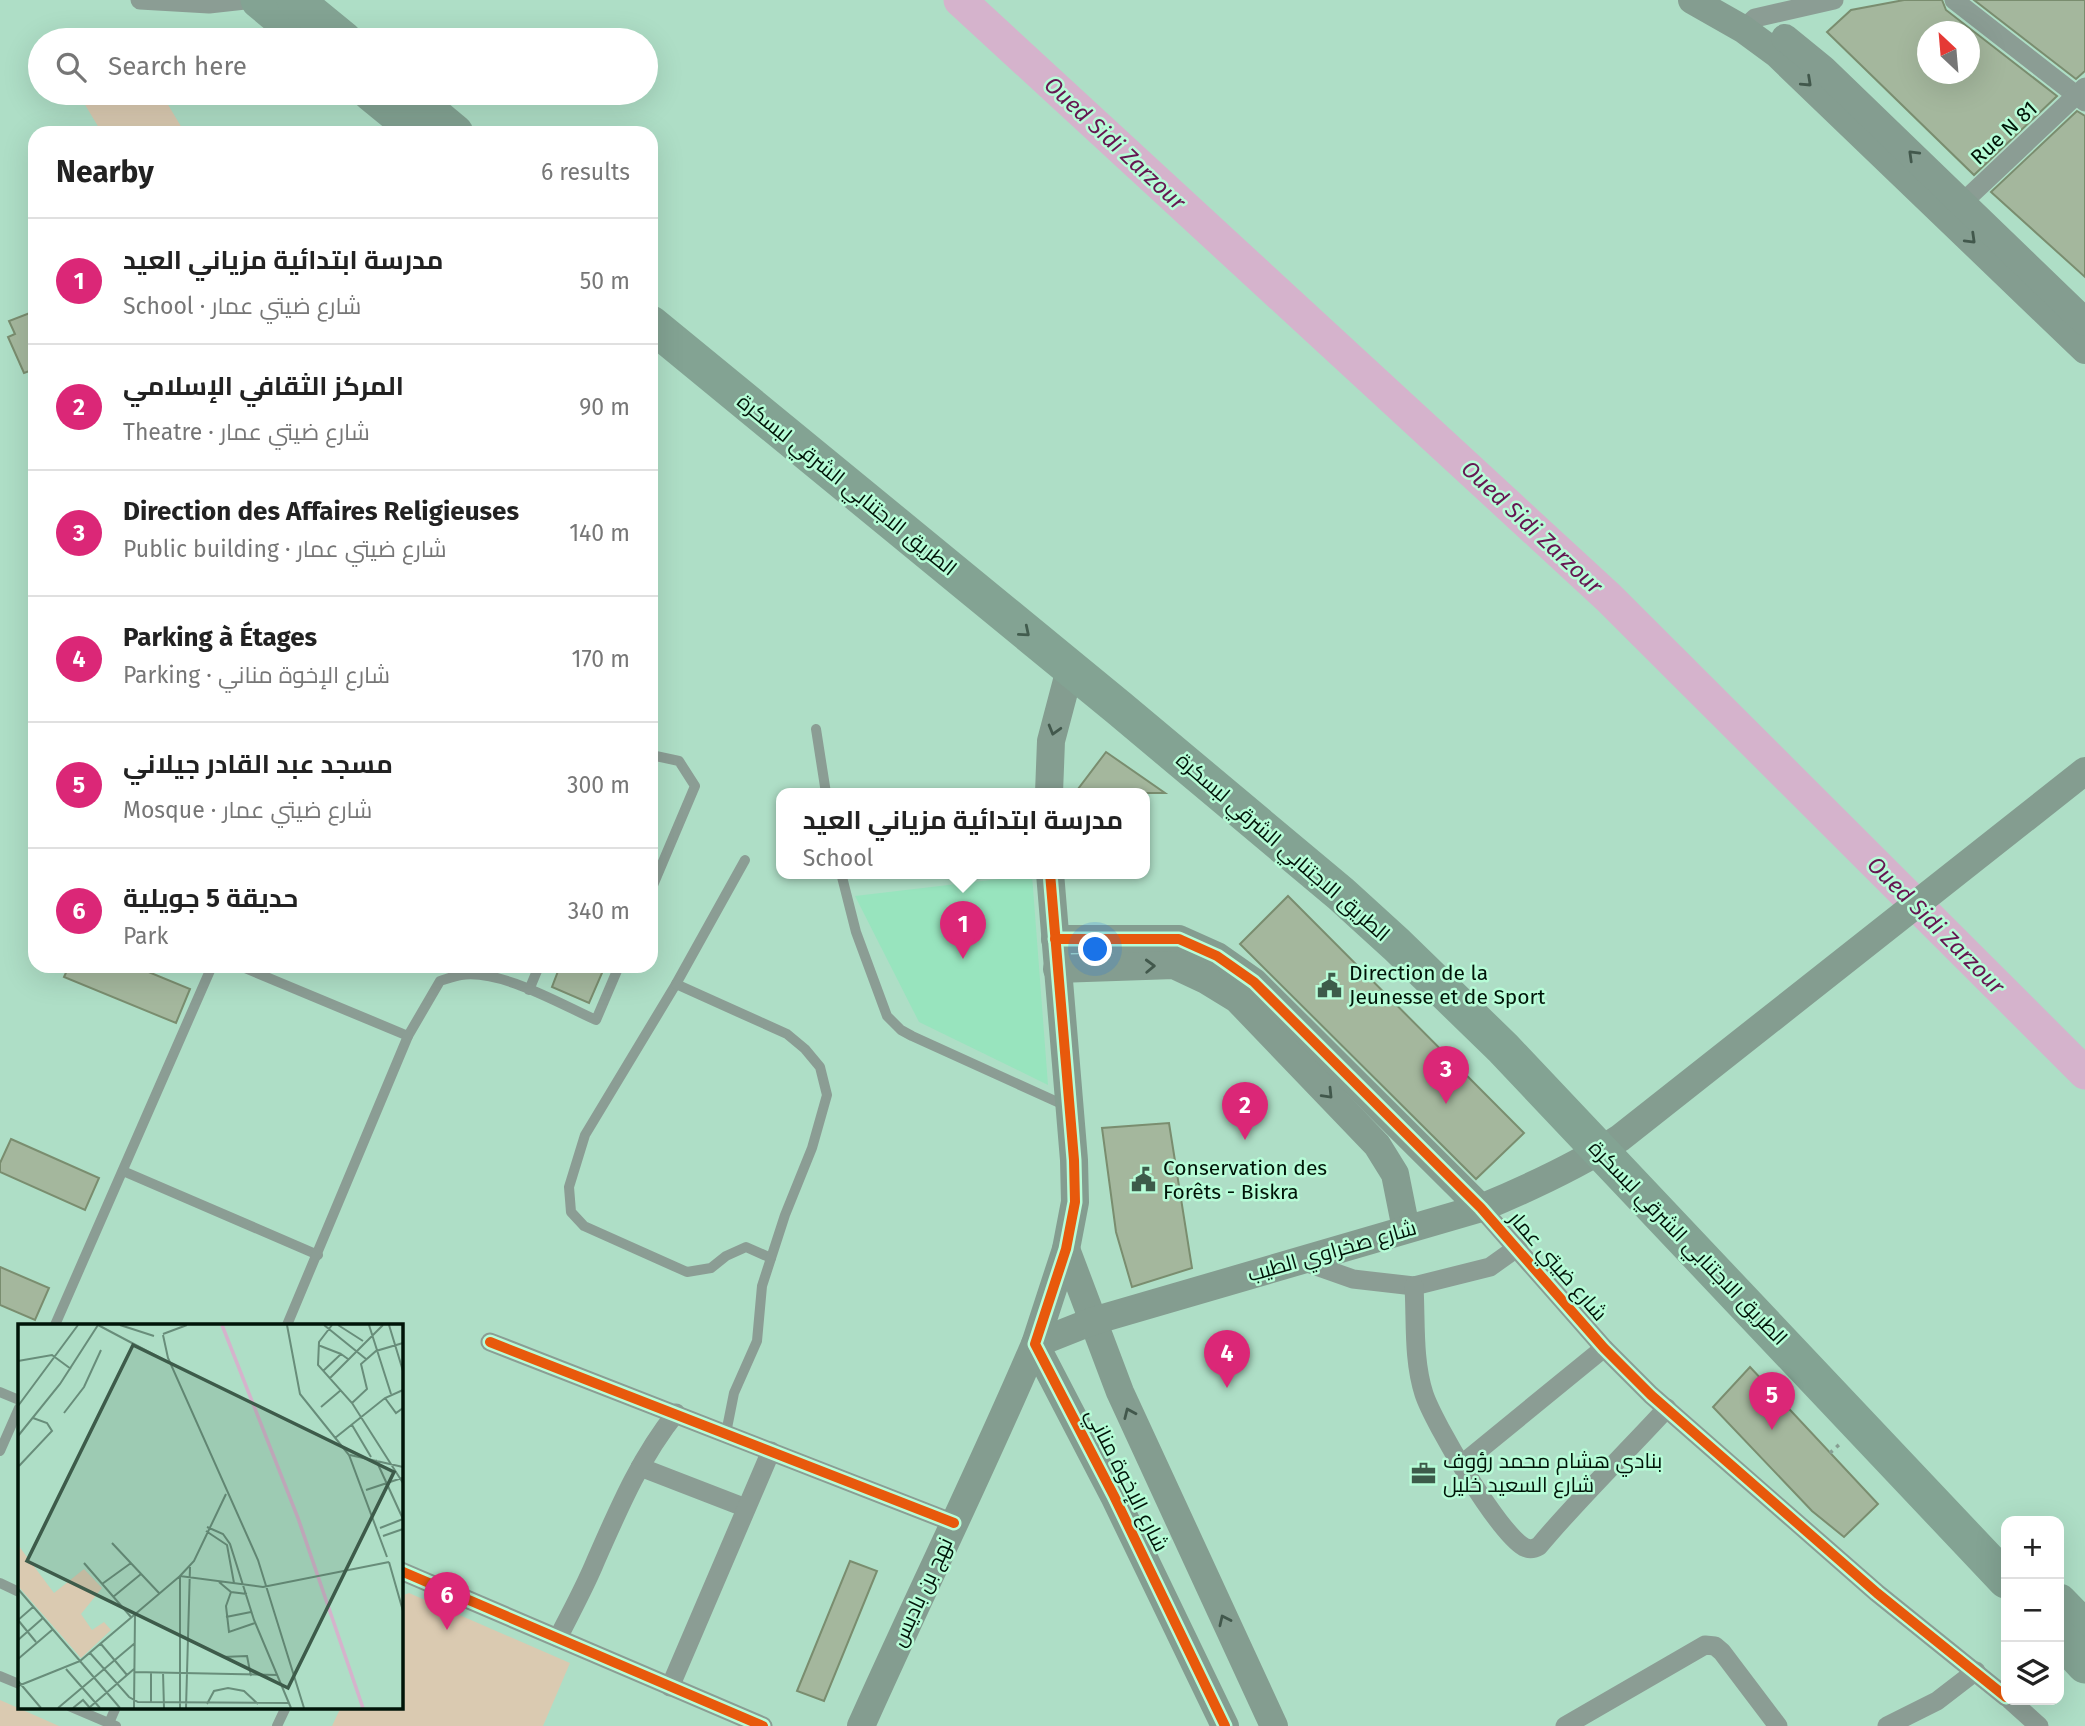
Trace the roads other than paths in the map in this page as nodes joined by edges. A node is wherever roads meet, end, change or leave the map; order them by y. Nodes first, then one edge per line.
1 (140, 0) edge
2 (245, 0) edge
3 (259, 0) edge
4 (295, 0) edge
5 (1692, 0) edge
6 (1727, 0) edge
7 (1834, 0) edge
8 (1954, 0) edge
9 (1749, 24) junction
10 (293, 28) edge
11 (329, 28) edge
12 (2082, 95) edge
13 (386, 105) edge
14 (421, 105) edge
15 (411, 126) edge
16 (447, 126) edge
17 (1962, 203) junction
18 (658, 302) edge
19 (2085, 322) edge
20 (658, 330) edge
21 (2085, 350) edge
22 (1070, 669) junction
23 (816, 729) dead end
24 (658, 756) edge
25 (2085, 771) edge
26 (825, 788) edge
27 (1049, 788) edge
28 (745, 860) dead end
29 (658, 873) edge
30 (843, 879) edge
31 (1050, 879) edge
32 (1055, 939) junction
33 (1057, 969) junction
34 (209, 973) edge
35 (257, 973) edge
36 (536, 973) edge
37 (616, 973) edge
38 (676, 984) junction
39 (529, 990) junction
40 (1245, 990) junction
41 (408, 1036) junction
42 (1069, 1107) junction
43 (1610, 1144) junction
44 (1428, 1155) junction
45 (123, 1171) junction
46 (1395, 1174) junction
47 (1481, 1208) junction
48 (1406, 1229) junction
49 (1518, 1247) junction
50 (1066, 1249) junction
51 (318, 1255) junction
52 (771, 1258) junction
53 (1297, 1260) junction
54 (1414, 1286) junction
55 (1093, 1321) junction
56 (55, 1324) edge
57 (287, 1324) edge
58 (490, 1342) dead end
59 (1035, 1344) junction
60 (1604, 1348) junction
61 (0, 1392) edge
62 (18, 1400) edge
63 (1667, 1408) junction
64 (18, 1410) edge
65 (676, 1413) junction
66 (726, 1433) junction
67 (0, 1451) edge
68 (771, 1451) junction
69 (1462, 1464) junction
70 (640, 1467) junction
71 (1157, 1476) junction
72 (1114, 1496) junction
73 (746, 1508) junction
74 (954, 1523) junction
75 (2001, 1542) edge
76 (402, 1571) edge
77 (2005, 1579) edge
78 (0, 1583) edge
79 (18, 1592) edge
80 (2064, 1607) edge
81 (2085, 1629) edge
82 (558, 1638) junction
83 (2064, 1642) edge
84 (2085, 1665) edge
85 (1247, 1668) junction
86 (1976, 1671) junction
87 (0, 1676) edge
88 (18, 1684) edge
89 (670, 1687) junction
90 (1207, 1688) junction
91 (2001, 1692) edge
92 (2016, 1705) edge
93 (73, 1708) edge
94 (286, 1708) edge
95 (112, 1725) edge
96 (277, 1726) edge
97 (763, 1726) edge
98 (861, 1726) edge
99 (1225, 1726) edge
100 (1274, 1726) edge
101 (1565, 1726) edge
102 (1778, 1726) edge
103 (1887, 1726) edge
104 (2039, 1726) edge

1 - 2 street
3 - 10 highway
4 - 11 highway
5 - 9 street
6 - 9 street
7 - 9 street
8 - 12 street, Rue N 81
17 -> 9 street
9 -> 21 street
12 - 17 street, Rue N 81
13 - 15 highway
14 - 16 highway
17 - 19 street
18 - 43 highway, الطريق الاجتنابي الشرقي لبسكرة
20 -> 22 highway, الطريق الاجتنابي الشرقي لبسكرة
22 -> 27 street
22 - 43 highway, الطريق الاجتنابي الشرقي لبسكرة
23 - 26 lane
24 - 29 lane
25 - 43 street, شارع صخراوي الطيب
28 - 38 lane
30 - 42 lane
31 - 32 street
32 - 33 street
32 - 40 street, شارع ضيتي عمار
33 -> 40 street
33 - 42 street
34 - 45 lane
35 - 41 lane
36 - 39 lane
37 - 39 lane
38 - 52 lane
38 - 52 lane
39 - 41 lane
40 - 44 street, شارع ضيتي عمار
40 -> 46 street
41 - 51 lane
42 - 50 street
43 - 47 street, شارع صخراوي الطيب
43 - 75 highway, الطريق الاجتنابي الشرقي لبسكرة
43 - 77 highway, الطريق الاجتنابي الشرقي لبسكرة
44 - 46 street
44 - 47 street, شارع ضيتي عمار
45 - 51 lane
45 - 56 lane
46 - 48 street
47 - 48 street, شارع صخراوي الطيب
47 - 49 street, شارع ضيتي عمار
48 - 53 street, شارع صخراوي الطيب
49 - 54 street
49 - 60 street, شارع ضيتي عمار
50 - 55 street, شارع الإخوة مناني
50 - 59 street
51 - 57 lane
52 - 66 lane
53 - 54 street
53 - 55 street, شارع صخراوي الطيب
54 - 69 street
55 - 59 street, شارع صخراوي الطيب
71 -> 55 street, شارع الإخوة مناني
58 - 65 street
59 - 72 street, شارع الإخوة مناني
59 - 74 street, نهج بن باديس
60 - 63 street, شارع ضيتي عمار
60 - 69 street
61 - 62 lane
63 - 69 street
63 - 86 street, شارع ضيتي عمار
64 - 67 lane
65 - 66 street
65 - 70 street
66 - 68 street
68 - 73 street
68 - 74 street
70 - 73 street
70 - 82 street
71 - 72 street
85 -> 71 street, شارع الإخوة مناني
72 - 90 street, شارع الإخوة مناني
73 - 89 street
74 - 98 street, نهج بن باديس
76 - 82 street
78 - 79 lane
80 - 81 highway
82 - 89 street
83 - 84 highway
85 - 90 street
85 - 100 street, شارع الإخوة مناني
86 - 91 street, شارع ضيتي عمار
86 - 103 street
87 - 88 lane
89 - 97 street
90 - 99 street, شارع الإخوة مناني
92 - 104 street, شارع ضيتي عمار
93 - 95 lane
94 - 96 lane
101 - 102 street

